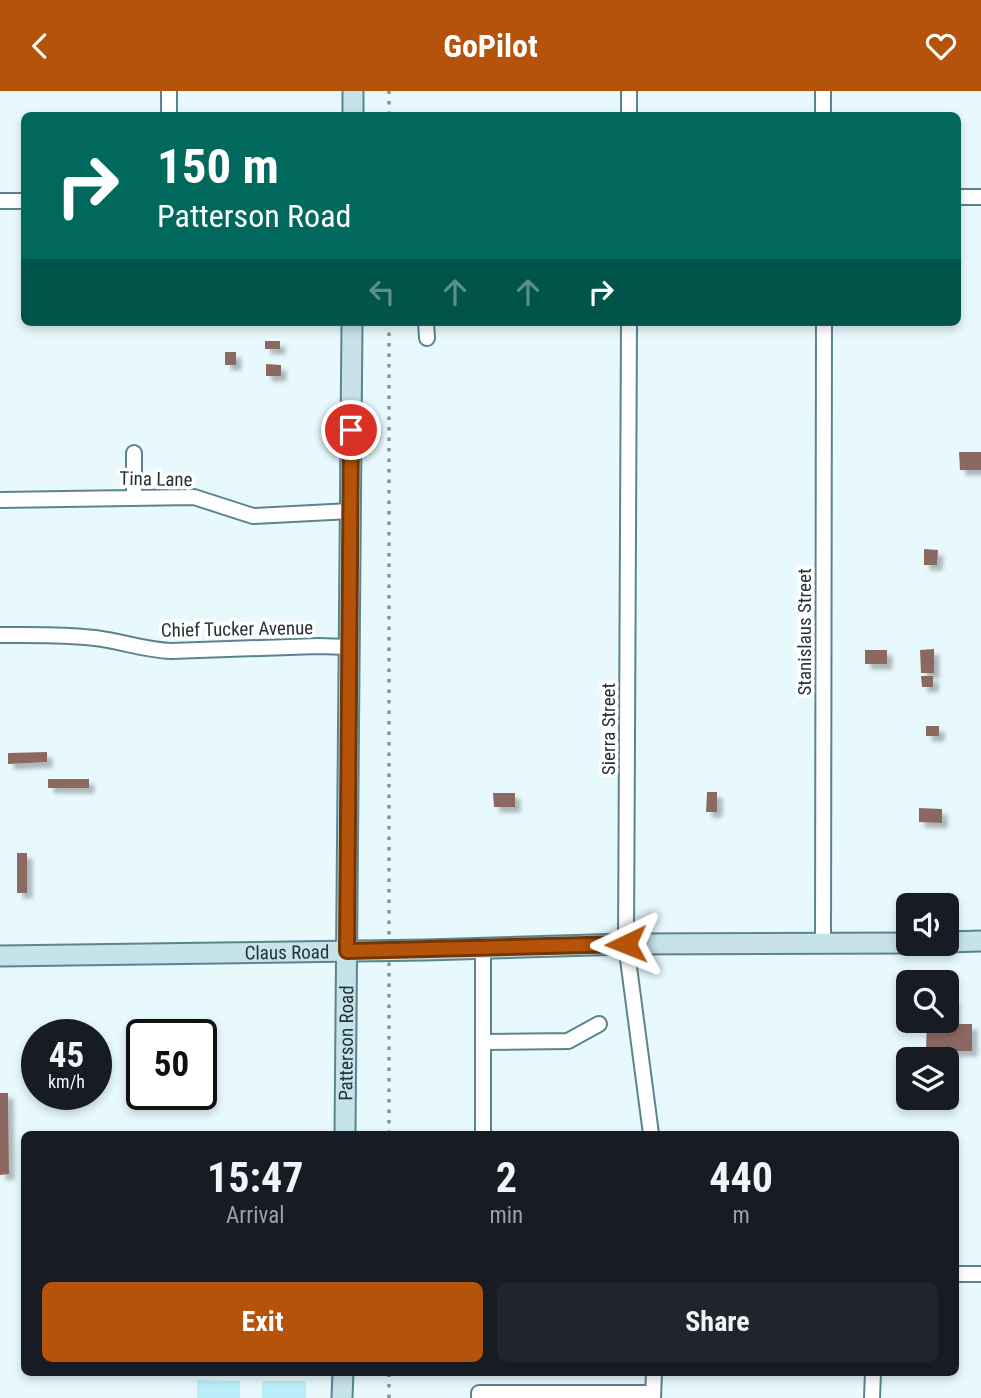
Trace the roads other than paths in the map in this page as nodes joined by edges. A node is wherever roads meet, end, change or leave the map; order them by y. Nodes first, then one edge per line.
1 (169, 91) edge
2 (353, 91) edge
3 (629, 91) edge
4 (823, 91) edge
5 (169, 112) edge
6 (353, 112) edge
7 (629, 112) edge
8 (823, 112) edge
9 (961, 197) edge
10 (981, 197) edge
11 (0, 201) edge
12 (21, 201) edge
13 (352, 326) edge
14 (426, 326) edge
15 (629, 326) edge
16 (824, 326) edge
17 (426, 338) dead end
18 (134, 453) dead end
19 (134, 497) junction
20 (0, 500) edge
21 (351, 511) junction
22 (0, 635) edge
23 (351, 647) junction
24 (981, 941) edge
25 (959, 942) edge
26 (823, 943) junction
27 (896, 943) edge
28 (626, 944) junction
29 (483, 949) junction
30 (347, 951) junction
31 (0, 956) edge
32 (598, 1024) dead end
33 (483, 1042) junction
34 (345, 1131) edge
35 (483, 1131) edge
36 (651, 1131) edge
37 (959, 1274) edge
38 (981, 1275) edge
39 (343, 1376) edge
40 (654, 1376) edge
41 (873, 1376) edge
42 (653, 1395) edge
43 (479, 1396) edge
44 (342, 1398) edge
45 (872, 1398) edge

1 - 5 street
2 - 6 main road
3 - 7 street
4 - 8 street
9 - 10 street
11 - 12 street
13 - 21 main road, Patterson Road
14 - 17 street
15 - 28 street, Sierra Street
16 - 26 street, Stanislaus Street
18 - 19 street
19 - 20 street, Tina Lane
19 - 21 street, Tina Lane
21 - 23 main road, Patterson Road
22 - 23 street, Chief Tucker Avenue
23 - 30 main road, Patterson Road
24 - 25 main road
26 - 27 main road, Claus Road
26 - 28 main road, Claus Road
28 - 29 main road, Claus Road
28 - 36 street, Sierra Street
29 - 30 main road, Claus Road
29 - 33 street
30 - 31 main road, Claus Road
30 - 34 main road, Patterson Road
32 - 33 street
33 - 35 street
37 - 38 street
39 - 44 main road
40 - 42 street
41 - 45 street
42 - 43 street

